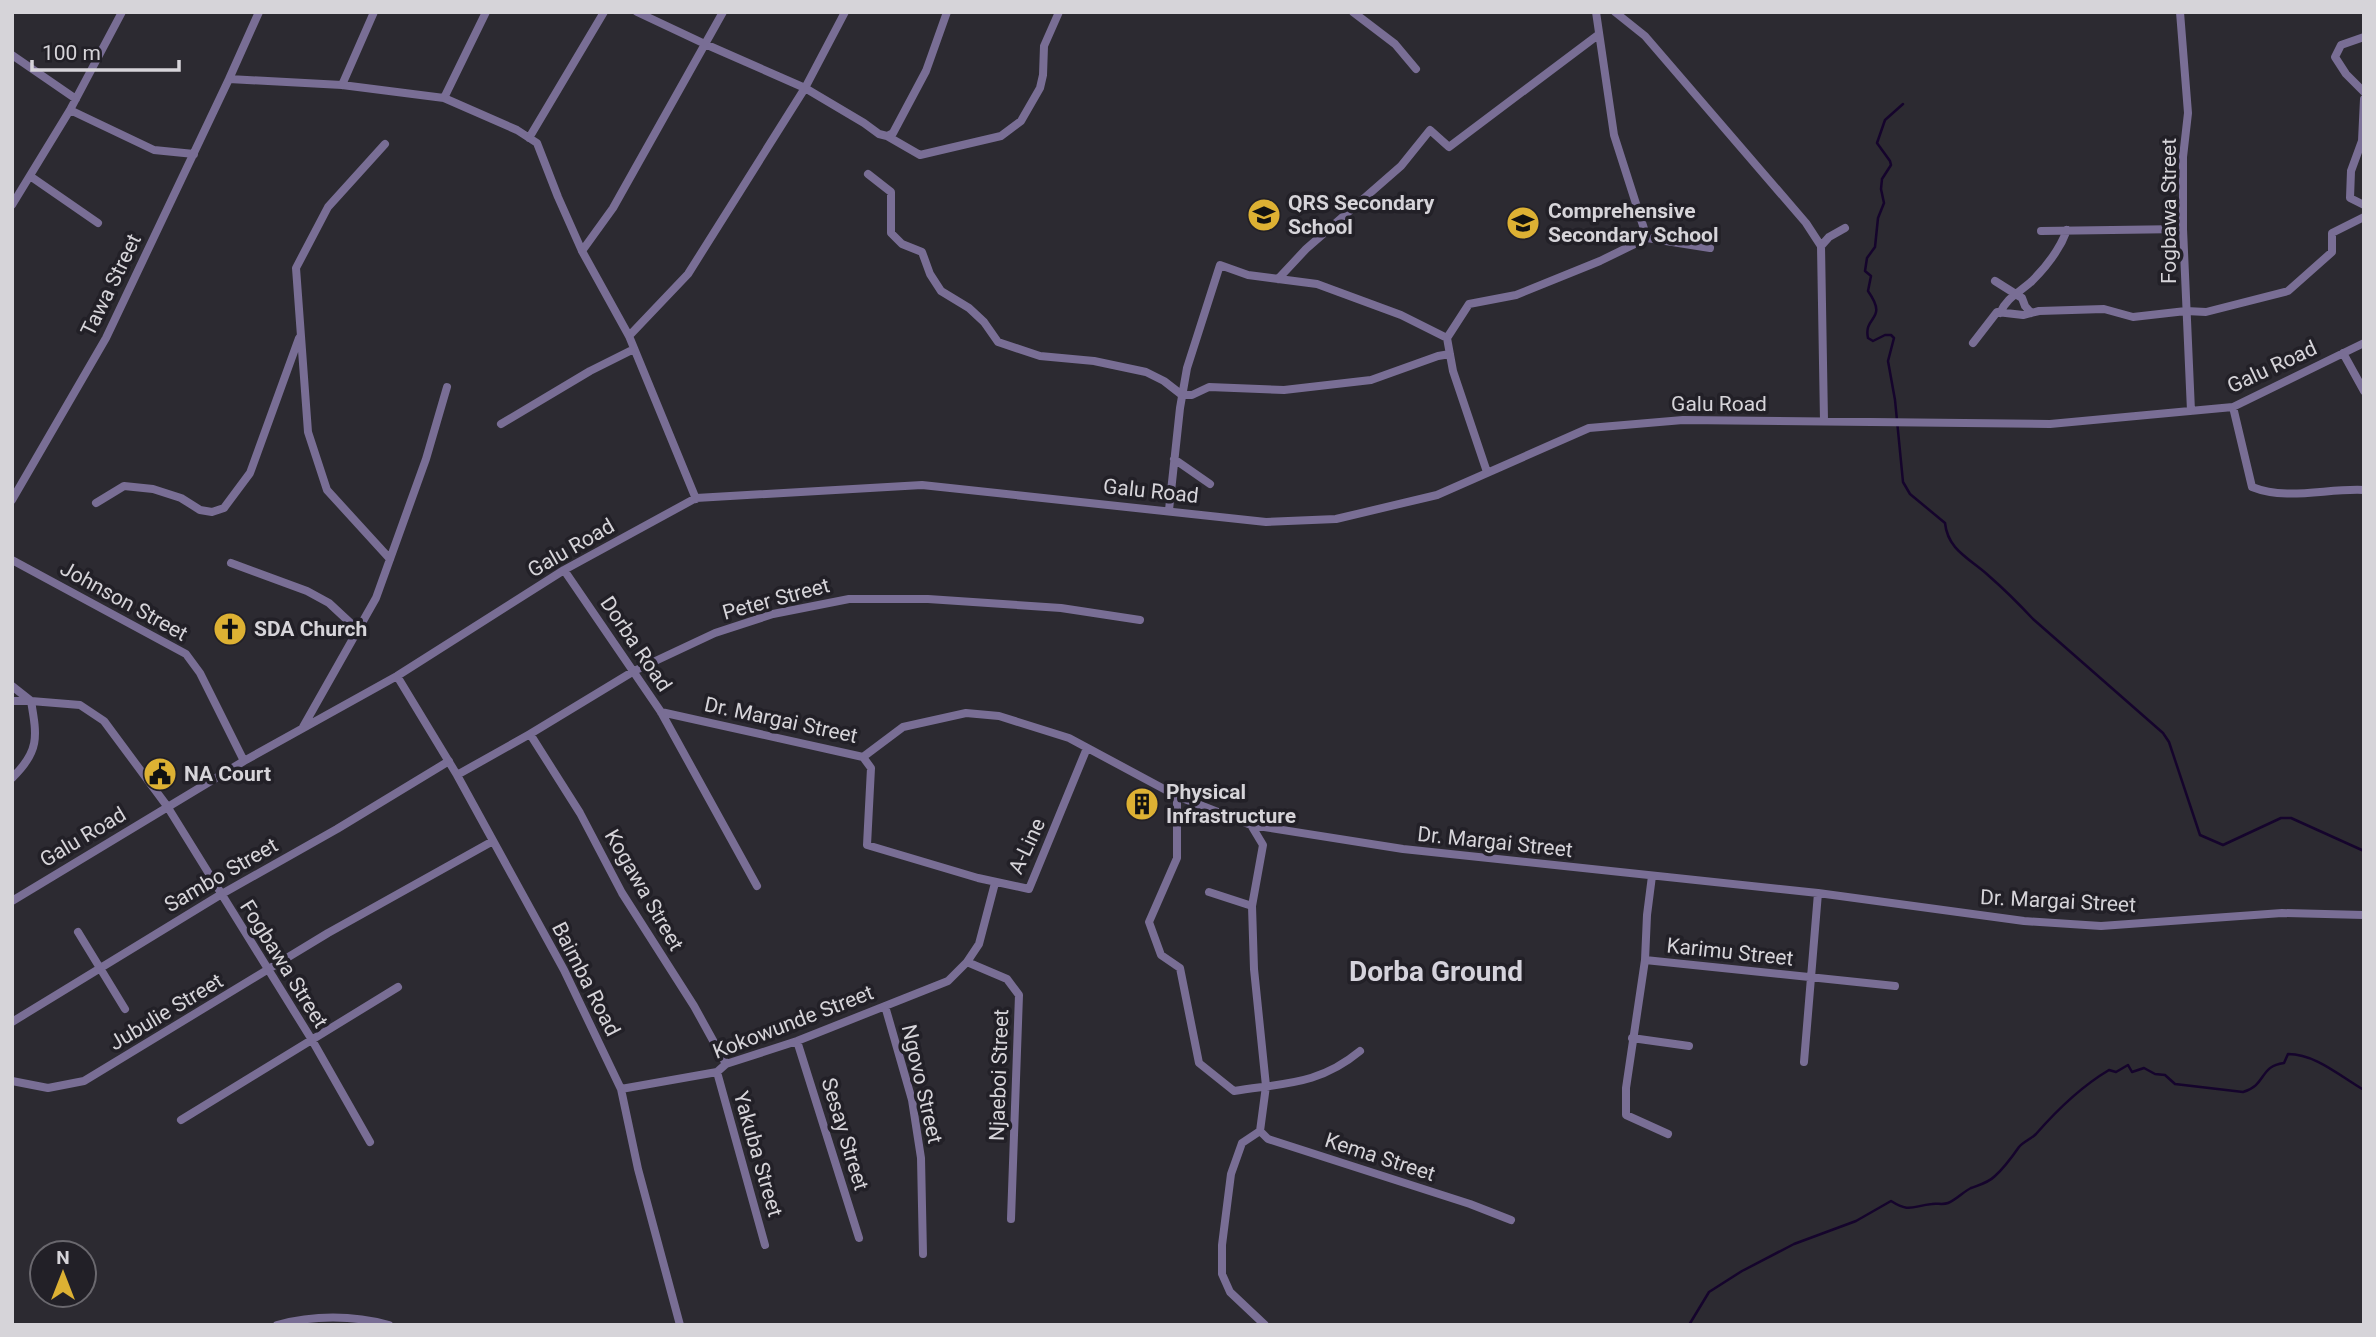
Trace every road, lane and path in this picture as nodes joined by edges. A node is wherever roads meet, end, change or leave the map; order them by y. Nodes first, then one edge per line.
1 (122, 12) edge
2 (259, 12) edge
3 (374, 12) edge
4 (486, 12) edge
5 (604, 12) edge
6 (637, 12) edge
7 (723, 12) edge
8 (845, 12) edge
9 (947, 12) edge
10 (1059, 12) edge
11 (1353, 12) edge
12 (1596, 12) edge
13 (1615, 12) edge
14 (2180, 12) edge
15 (1598, 35) junction
16 (2364, 37) edge
17 (705, 44) junction
18 (12, 55) edge
19 (1416, 69) dead end
20 (229, 79) junction
21 (342, 85) junction
22 (805, 88) junction
23 (2364, 92) edge
24 (444, 98) junction
25 (76, 99) junction
26 (2364, 99) edge
27 (70, 110) junction
28 (887, 136) junction
29 (529, 138) junction
30 (384, 144) dead end
31 (194, 154) junction
32 (868, 174) dead end
33 (30, 176) junction
34 (12, 205) edge
35 (2364, 205) edge
36 (2364, 217) edge
37 (98, 223) dead end
38 (1845, 228) dead end
39 (2183, 229) junction
40 (2067, 230) junction
41 (2042, 231) dead end
42 (1647, 238) junction
43 (1821, 246) junction
44 (1710, 248) dead end
45 (582, 251) junction
46 (1278, 279) junction
47 (1995, 281) dead end
48 (2017, 294) junction
49 (2186, 312) junction
50 (2000, 313) junction
51 (2031, 313) junction
52 (301, 333) junction
53 (629, 336) junction
54 (1447, 338) junction
55 (1973, 343) dead end
56 (2364, 343) edge
57 (634, 349) junction
58 (2343, 353) junction
59 (1450, 354) junction
60 (2364, 372) edge
61 (2354, 373) junction
62 (447, 387) dead end
63 (2364, 391) edge
64 (1182, 395) junction
65 (2233, 407) junction
66 (2191, 411) junction
67 (1824, 421) junction
68 (501, 424) dead end
69 (1174, 459) junction
70 (1487, 472) junction
71 (1210, 484) dead end
72 (2364, 490) edge
73 (696, 498) junction
74 (12, 500) edge
75 (96, 503) dead end
76 (1169, 510) junction
77 (390, 559) junction
78 (12, 560) edge
79 (231, 563) dead end
80 (564, 570) junction
81 (1140, 620) dead end
82 (358, 630) junction
83 (634, 671) junction
84 (397, 676) junction
85 (12, 687) edge
86 (12, 701) edge
87 (31, 701) junction
88 (661, 712) junction
89 (301, 729) junction
90 (530, 734) junction
91 (1087, 748) junction
92 (863, 757) junction
93 (244, 761) junction
94 (449, 761) junction
95 (457, 775) junction
96 (12, 778) edge
97 (1177, 796) junction
98 (167, 806) junction
99 (1251, 825) junction
100 (493, 841) junction
101 (1652, 876) junction
102 (995, 883) junction
103 (757, 886) dead end
104 (1209, 892) dead end
105 (1818, 893) junction
106 (220, 895) junction
107 (12, 901) edge
108 (1252, 906) junction
109 (2364, 915) edge
110 (78, 932) dead end
111 (1645, 960) junction
112 (967, 962) junction
113 (100, 968) junction
114 (269, 971) junction
115 (1811, 978) junction
116 (398, 986) dead end
117 (1895, 986) dead end
118 (885, 1006) junction
119 (125, 1009) dead end
120 (12, 1022) edge
121 (1632, 1038) junction
122 (312, 1040) junction
123 (797, 1041) junction
124 (1689, 1046) dead end
125 (1360, 1051) dead end
126 (1804, 1062) dead end
127 (726, 1064) junction
128 (717, 1072) junction
129 (12, 1081) edge
130 (1266, 1086) junction
131 (621, 1089) junction
132 (181, 1120) dead end
133 (1260, 1131) junction
134 (1668, 1134) dead end
135 (370, 1142) dead end
136 (1011, 1219) dead end
137 (1511, 1220) dead end
138 (859, 1238) dead end
139 (765, 1245) dead end
140 (923, 1254) dead end
141 (330, 1321) edge
142 (277, 1325) edge
143 (389, 1325) edge
144 (680, 1325) edge
145 (1265, 1325) edge

1 - 25 street
2 - 20 street, Tawa Street
3 - 21 street
4 - 24 street
5 - 29 street
6 - 17 street
7 - 17 street
8 - 22 street
9 - 28 street
10 - 28 street
11 - 19 street
12 - 15 street
13 - 43 street
14 - 39 street, Fogbawa Street
15 - 42 street
15 - 46 street
16 - 23 street
17 - 22 street
17 - 45 street
18 - 25 street
20 - 21 street
20 - 31 street, Tawa Street
21 - 24 street
22 - 28 street
22 - 53 street
24 - 29 street
25 - 27 street
26 - 35 street
27 - 31 street
27 - 33 street
29 - 45 street
30 - 52 street
31 - 74 street, Tawa Street
32 - 64 street
33 - 34 street
33 - 37 street
36 - 49 street
38 - 43 street
39 - 40 street
39 - 49 street, Fogbawa Street
40 - 41 street
40 - 48 street
42 - 44 street
42 - 54 street
43 - 67 street
45 - 53 street
46 - 54 street
46 - 64 street
47 - 48 street
48 - 50 street
48 - 51 street
49 - 51 street
49 - 66 street, Fogbawa Street
50 - 51 street
50 - 55 street
52 - 75 street
52 - 77 street
53 - 57 street
54 - 59 street
56 - 58 street, Galu Road
57 - 68 street
57 - 73 street
58 - 61 street
58 - 65 street, Galu Road
59 - 64 street
59 - 70 street
60 - 61 street
61 - 63 street
62 - 77 street
64 - 69 street
65 - 66 street, Galu Road
65 - 72 street
66 - 67 street, Galu Road
67 - 70 street, Galu Road
69 - 71 street
69 - 76 street
70 - 76 street, Galu Road
73 - 76 street, Galu Road
73 - 80 street, Galu Road
77 - 82 street
78 - 93 street, Johnson Street
79 - 82 street
80 - 83 street, Dorba Road
80 - 84 street, Galu Road
81 - 83 street, Peter Street
82 - 89 street
83 - 88 street, Dorba Road
83 - 90 street, Peter Street
84 - 89 street, Galu Road
84 - 94 street, Baimba Road
85 - 87 street
86 - 87 street, Fogbawa Street
87 - 96 street
87 - 98 street, Fogbawa Street
88 - 92 street, Dr. Margai Street
88 - 103 street, Dorba Road
89 - 93 street, Galu Road
90 - 95 street, Peter Street
90 - 127 street, Kogawa Street
91 - 92 street, Dr. Margai Street
91 - 97 street, Dr. Margai Street
91 - 102 street, A-Line
92 - 102 street
93 - 98 street, Galu Road
94 - 95 street, Baimba Road
94 - 106 street, Sambo Street
95 - 100 street, Baimba Road
97 - 99 street, Dr. Margai Street
97 - 130 street
98 - 106 street, Fogbawa Street
98 - 107 street, Galu Road
99 - 101 street, Dr. Margai Street
99 - 108 street
100 - 114 street, Jubulie Street
100 - 131 street, Baimba Road
101 - 105 street, Dr. Margai Street
101 - 111 street, Karimu Street
102 - 112 street, A-Line
104 - 108 street
105 - 109 street, Dr. Margai Street
105 - 115 street
106 - 113 street, Sambo Street
106 - 114 street, Fogbawa Street
108 - 130 street
110 - 113 street
111 - 115 street, Karimu Street
111 - 121 street
112 - 118 street, Kokowunde Street
112 - 136 street, Njaeboi Street
113 - 119 street
113 - 120 street, Sambo Street
114 - 122 street, Fogbawa Street
114 - 129 street, Jubulie Street
115 - 117 street, Karimu Street
115 - 126 street
116 - 122 street
118 - 123 street, Kokowunde Street
118 - 140 street, Ngovo Street
121 - 124 street
121 - 134 street
122 - 132 street
122 - 135 street, Fogbawa Street
123 - 127 street, Kokowunde Street
123 - 138 street, Sesay Street
125 - 130 street
127 - 128 street, Kokowunde Street
128 - 131 street, Kokowunde Street
128 - 139 street, Yakuba Street
130 - 133 street
131 - 144 street, Baimba Road
133 - 137 street, Kema Street
133 - 145 street
141 - 142 street
141 - 143 street

